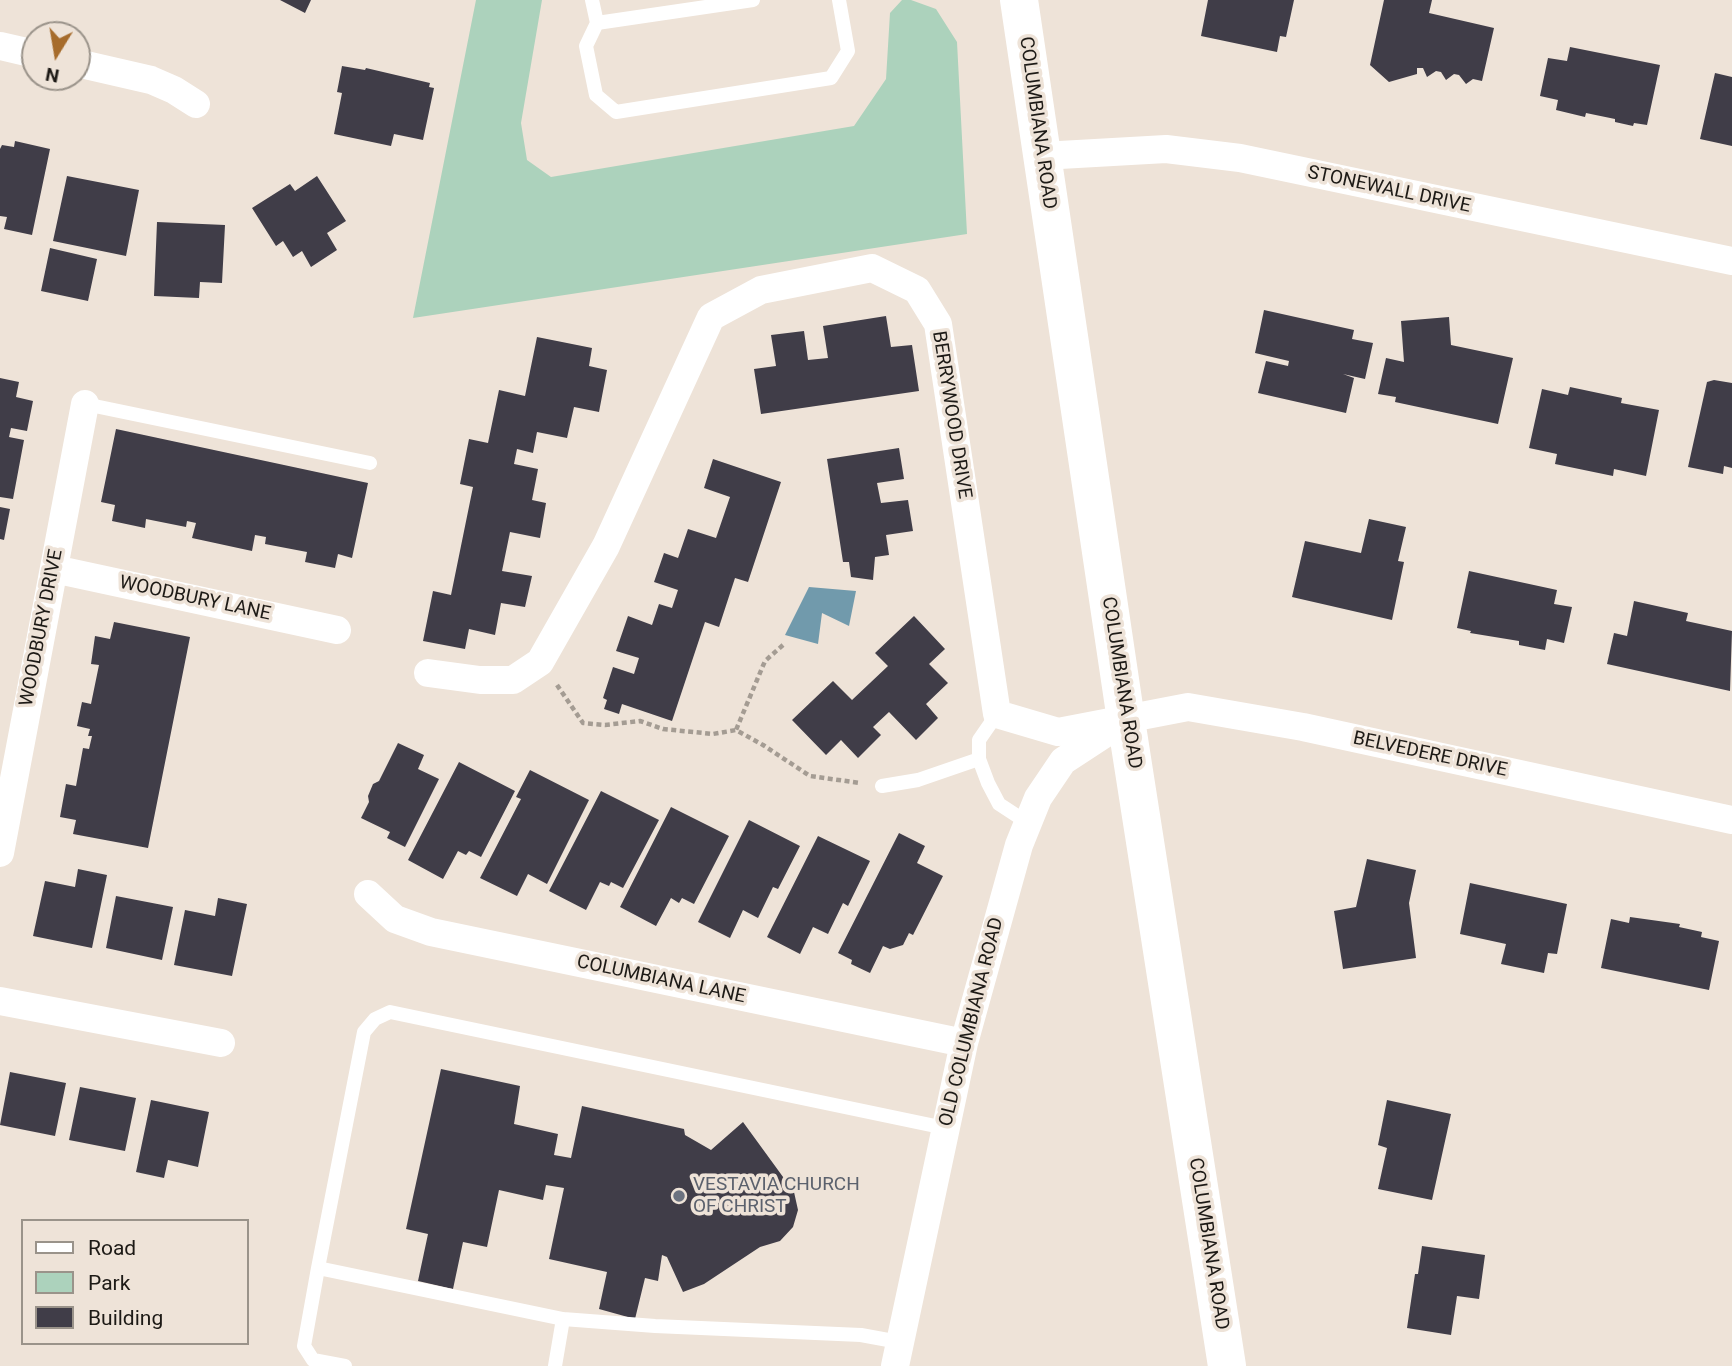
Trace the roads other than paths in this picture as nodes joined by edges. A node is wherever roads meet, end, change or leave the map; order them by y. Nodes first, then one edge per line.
1 (592, 0) edge
2 (753, 0) edge
3 (839, 0) edge
4 (1019, 0) edge
5 (597, 23) junction
6 (0, 46) edge
7 (21, 51) edge
8 (91, 66) edge
9 (196, 104) dead end
10 (1042, 156) junction
11 (1732, 261) edge
12 (85, 404) joint
13 (370, 463) dead end
14 (54, 569) junction
15 (337, 630) dead end
16 (428, 673) dead end
17 (997, 714) junction
18 (1126, 720) junction
19 (979, 759) junction
20 (8, 767) edge
21 (882, 786) road end
22 (1732, 820) edge
23 (1028, 823) junction
24 (0, 853) edge
25 (368, 894) dead end
26 (0, 1001) edge
27 (221, 1043) dead end
28 (964, 1043) junction
29 (945, 1128) junction
30 (318, 1268) junction
31 (563, 1318) junction
32 (897, 1354) edge
33 (345, 1366) edge
34 (555, 1366) edge
35 (1227, 1366) edge

1 - 5 lane
2 - 5 lane
3 - 5 lane
4 - 10 main road, COLUMBIANA ROAD
6 - 7 street
8 - 9 street
10 - 11 street, STONEWALL DRIVE
10 - 18 main road, COLUMBIANA ROAD
12 - 13 lane
12 - 14 street, WOODBURY DRIVE
14 - 15 street, WOODBURY LANE
14 - 20 street, WOODBURY DRIVE
16 - 17 street, BERRYWOOD DRIVE
17 - 18 street
17 - 19 lane
18 - 22 street, BELVEDERE DRIVE
18 - 23 street, OLD COLUMBIANA ROAD
18 - 35 main road, COLUMBIANA ROAD
19 - 21 lane
19 - 23 lane
20 - 24 street, WOODBURY DRIVE
23 - 28 street, OLD COLUMBIANA ROAD
25 - 28 street, COLUMBIANA LANE
26 - 27 street
28 - 29 street, OLD COLUMBIANA ROAD
29 - 30 lane
29 - 32 street, OLD COLUMBIANA ROAD
30 - 31 lane
30 - 33 lane
31 - 32 lane
31 - 34 lane

